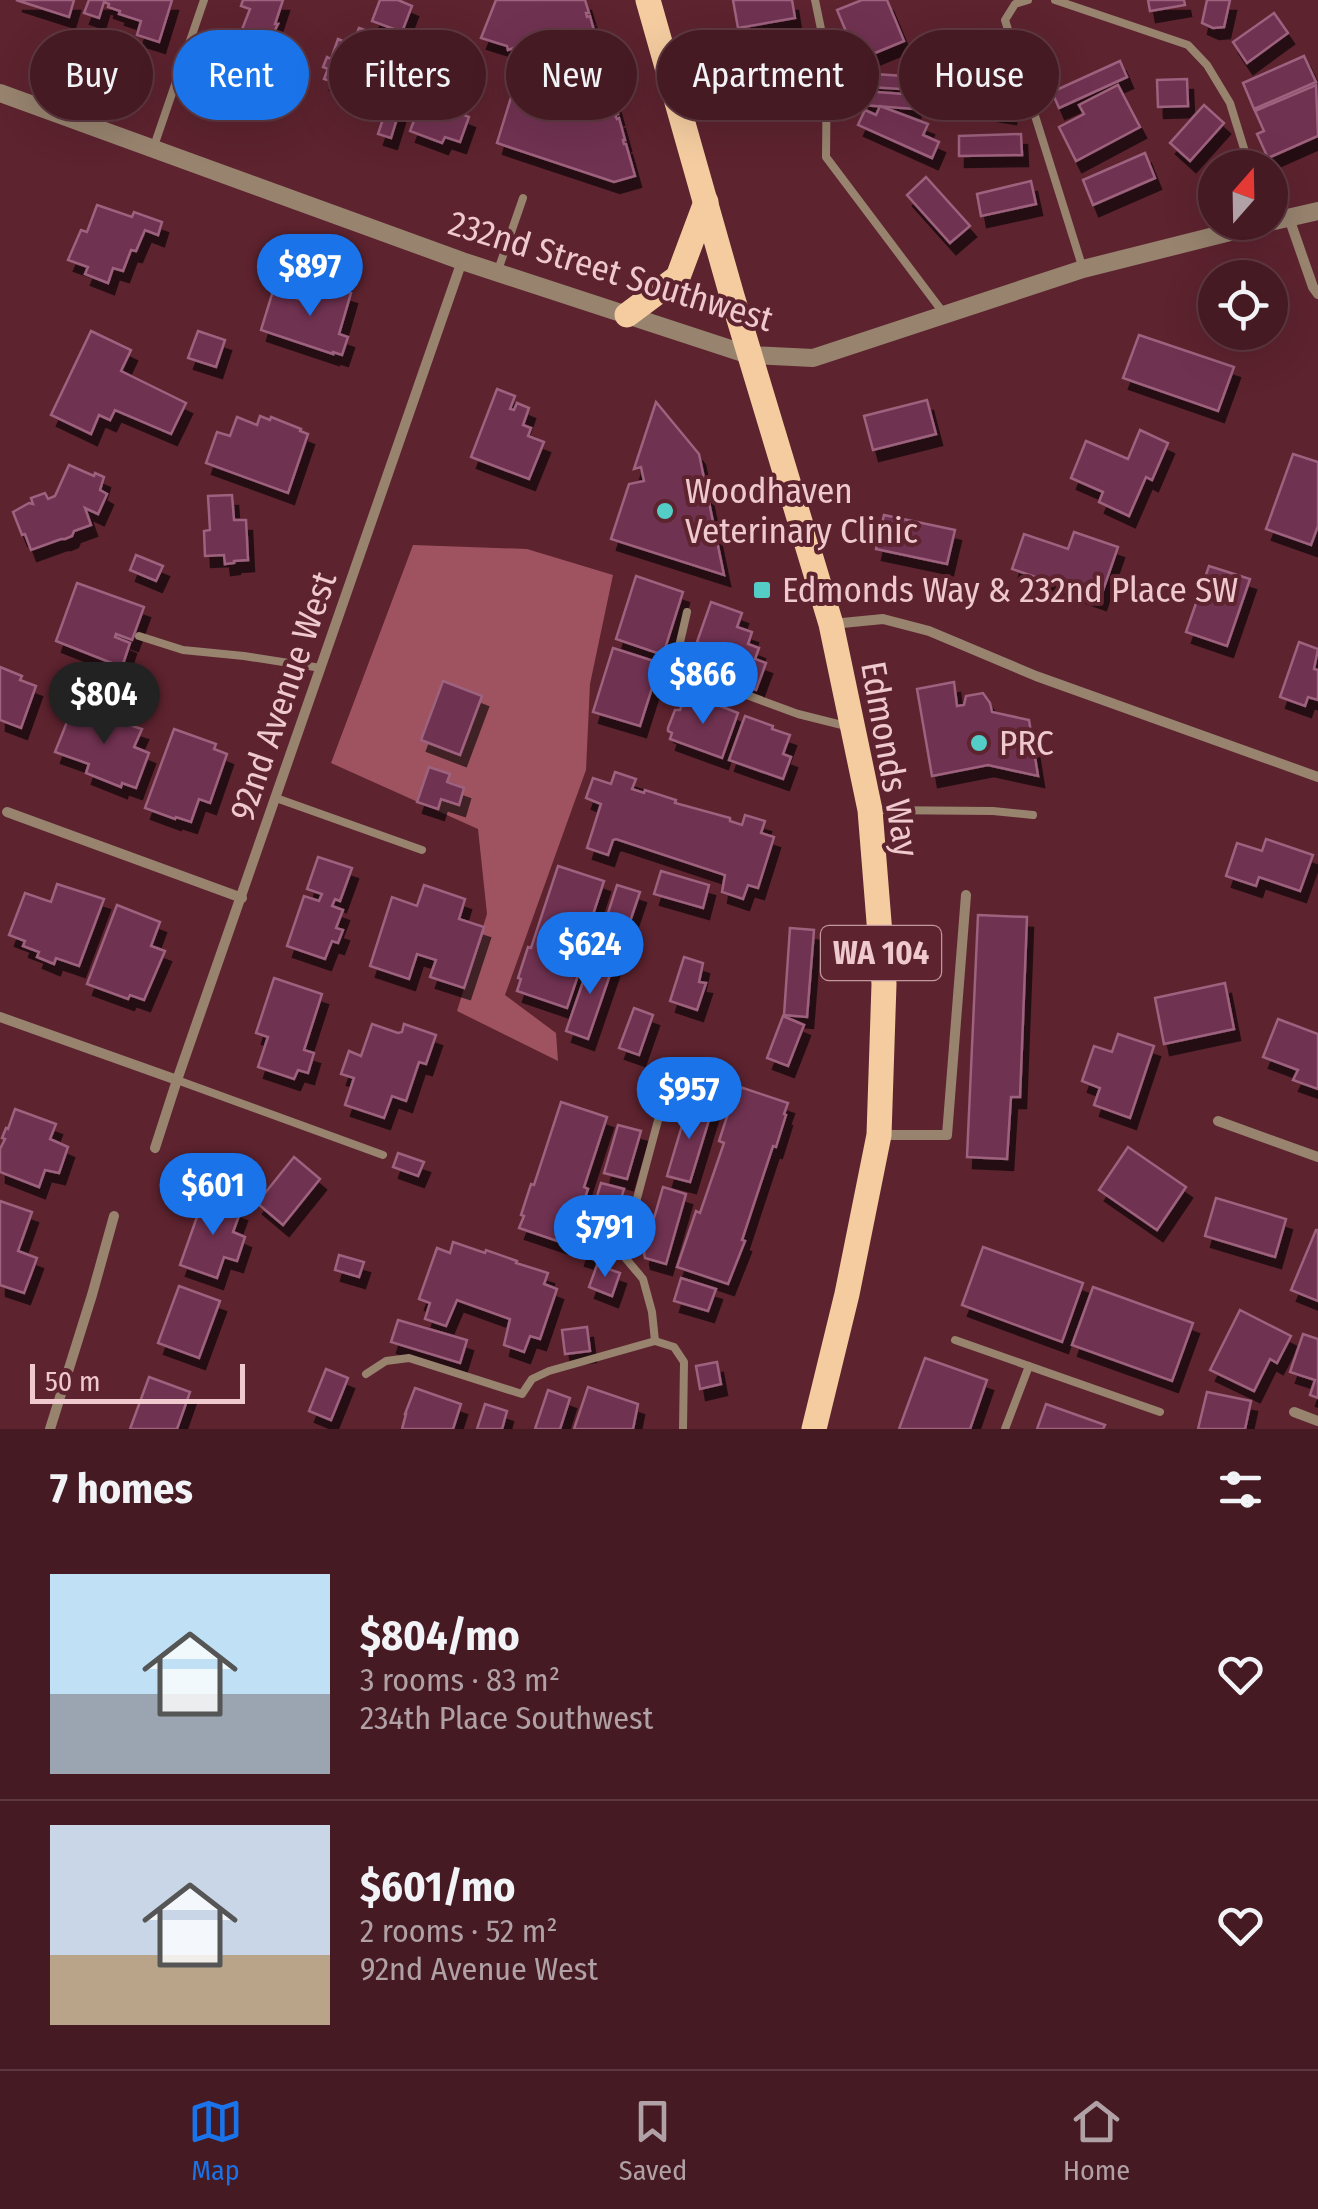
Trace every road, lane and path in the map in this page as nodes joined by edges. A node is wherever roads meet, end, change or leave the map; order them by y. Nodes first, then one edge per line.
1 (204, 0) edge
2 (648, 0) edge
3 (816, 0) edge
4 (1028, 0) edge
5 (1055, 0) edge
6 (0, 93) edge
7 (153, 149) junction
8 (1244, 150) edge
9 (522, 198) dead end
10 (706, 202) junction
11 (1318, 211) edge
12 (1289, 218) joint
13 (1200, 240) edge
14 (462, 262) junction
15 (1083, 269) junction
16 (497, 273) junction
17 (1318, 294) edge
18 (945, 315) junction
19 (627, 316) junction
20 (749, 355) junction
21 (687, 612) dead end
22 (831, 624) junction
23 (139, 636) dead end
24 (321, 668) junction
25 (851, 726) junction
26 (1318, 776) edge
27 (276, 798) junction
28 (870, 810) junction
29 (7, 812) dead end
30 (1033, 815) dead end
31 (422, 850) dead end
32 (966, 894) dead end
33 (242, 898) junction
34 (0, 1017) edge
35 (176, 1080) junction
36 (660, 1113) dead end
37 (1218, 1121) dead end
38 (879, 1135) junction
39 (155, 1148) dead end
40 (384, 1156) dead end
41 (1318, 1157) edge
42 (114, 1216) dead end
43 (955, 1340) dead end
44 (655, 1341) junction
45 (1029, 1366) junction
46 (366, 1374) dead end
47 (1160, 1412) dead end
48 (1294, 1412) dead end
49 (1318, 1421) edge
50 (50, 1429) edge
51 (683, 1429) edge
52 (814, 1429) edge
53 (1006, 1429) edge

1 - 7 lane
2 - 10 main road, Edmonds Way / WA 104
3 - 18 lane
4 - 15 lane
5 - 8 lane
6 - 7 street, 232nd Street Southwest
7 - 14 street, 232nd Street Southwest
9 - 16 lane
10 - 19 main road
10 - 20 main road, Edmonds Way / WA 104
11 - 12 street, 232nd Street Southwest
12 - 17 street
13 - 15 street, 232nd Street Southwest
14 - 16 street, 232nd Street Southwest
14 - 24 street, 92nd Avenue West
15 - 18 street, 232nd Street Southwest
16 - 19 street, 232nd Street Southwest
18 - 20 street, 232nd Street Southwest
19 - 20 street, 232nd Street Southwest
20 - 22 main road, Edmonds Way / WA 104
21 - 25 lane
22 - 25 main road, Edmonds Way / WA 104
22 - 26 street
23 - 24 lane
24 - 27 street, 92nd Avenue West
25 - 28 main road, Edmonds Way / WA 104
27 - 31 lane
27 - 33 street, 92nd Avenue West
28 - 30 lane
28 - 38 main road, Edmonds Way / WA 104
29 - 33 street
32 - 38 street
33 - 35 street, 92nd Avenue West
34 - 35 street
35 - 39 street, 92nd Avenue West
35 - 40 lane
36 - 44 lane
37 - 41 street
38 - 52 main road, Edmonds Way / WA 104
42 - 50 street
43 - 45 lane
44 - 46 lane
44 - 51 lane
45 - 47 lane
45 - 53 lane
48 - 49 street

